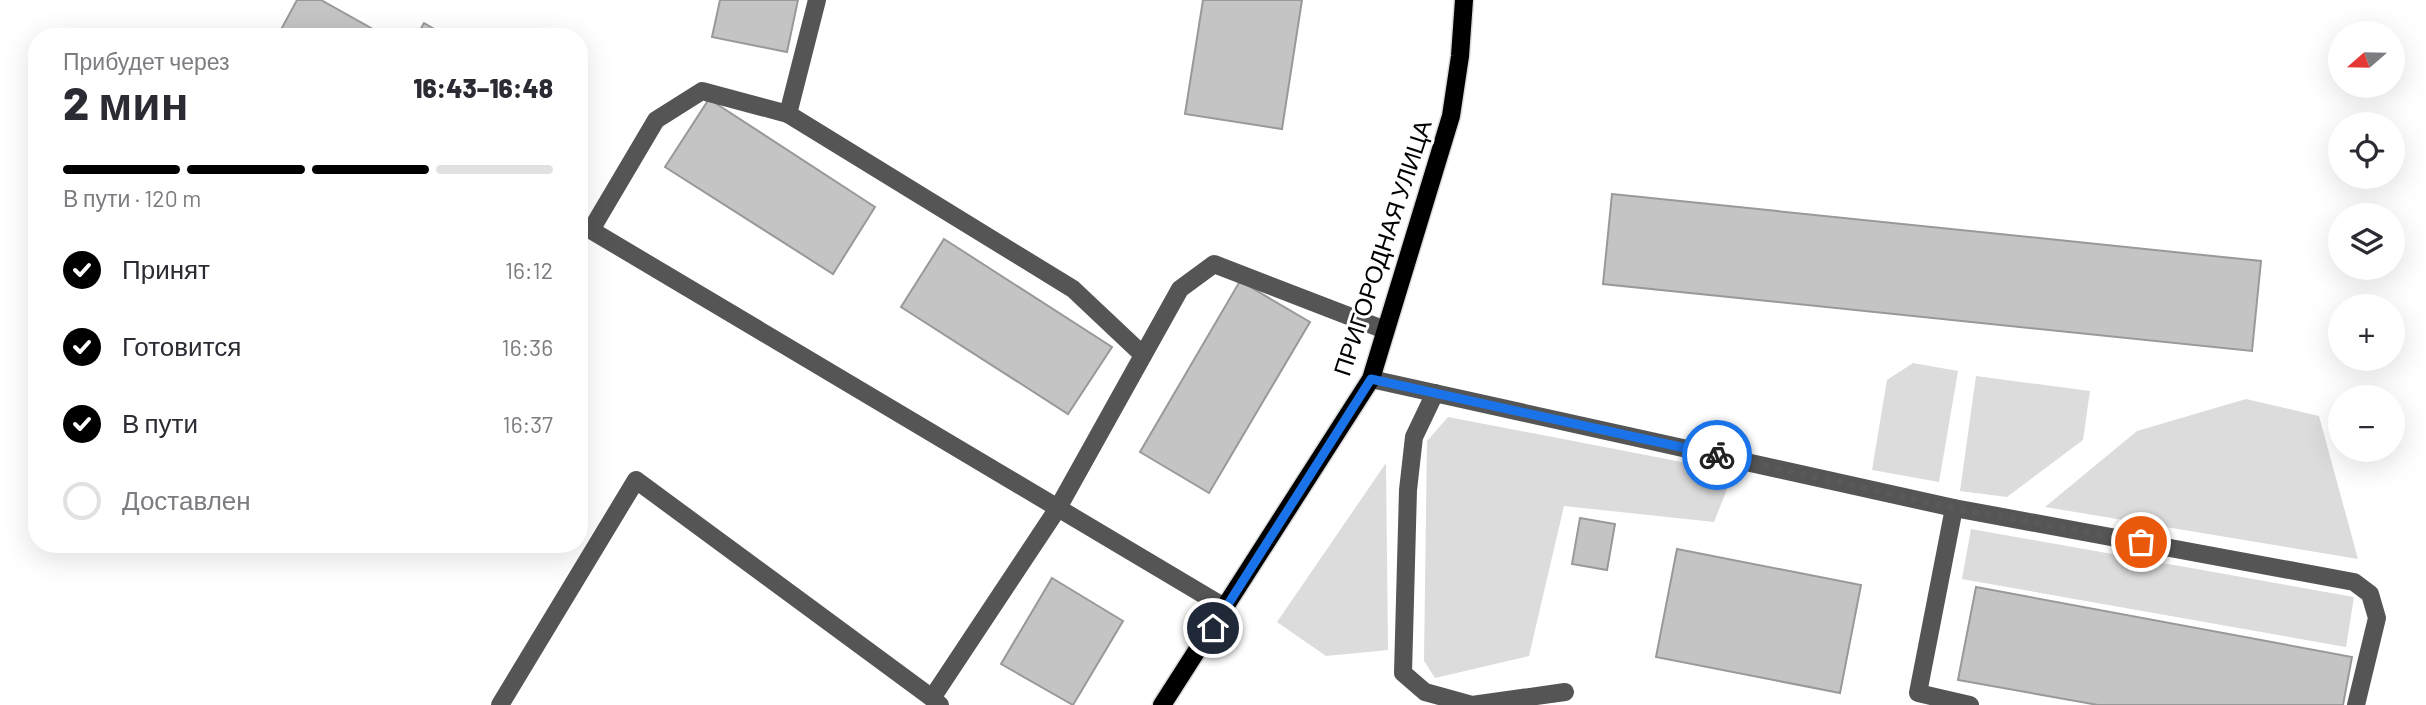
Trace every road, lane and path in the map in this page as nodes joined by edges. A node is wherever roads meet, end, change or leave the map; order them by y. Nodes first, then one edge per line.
1 (817, 0) edge
2 (1464, 0) edge
3 (788, 114) junction
4 (588, 222) edge
5 (588, 229) edge
6 (1385, 330) junction
7 (1143, 355) junction
8 (1371, 379) junction
9 (1435, 393) junction
10 (1058, 508) junction
11 (1954, 508) junction
12 (1226, 608) junction
13 (1565, 692) dead end
14 (936, 702) edge
15 (500, 705) edge
16 (1162, 705) edge
17 (1970, 705) edge
18 (2356, 705) edge

1 - 3 lane
2 - 6 main road, ПРИГОРОДНАЯ УЛИЦА
3 - 4 lane
3 - 7 lane
5 - 10 lane
6 - 7 lane
6 - 8 main road, ПРИГОРОДНАЯ УЛИЦА
7 - 10 lane
8 - 9 lane
8 - 12 main road, ПРИГОРОДНАЯ УЛИЦА
9 - 11 lane
9 - 13 lane
10 - 12 lane
10 - 14 lane
11 - 17 lane
11 - 18 lane
12 - 16 main road, ПРИГОРОДНАЯ УЛИЦА
14 - 15 lane

